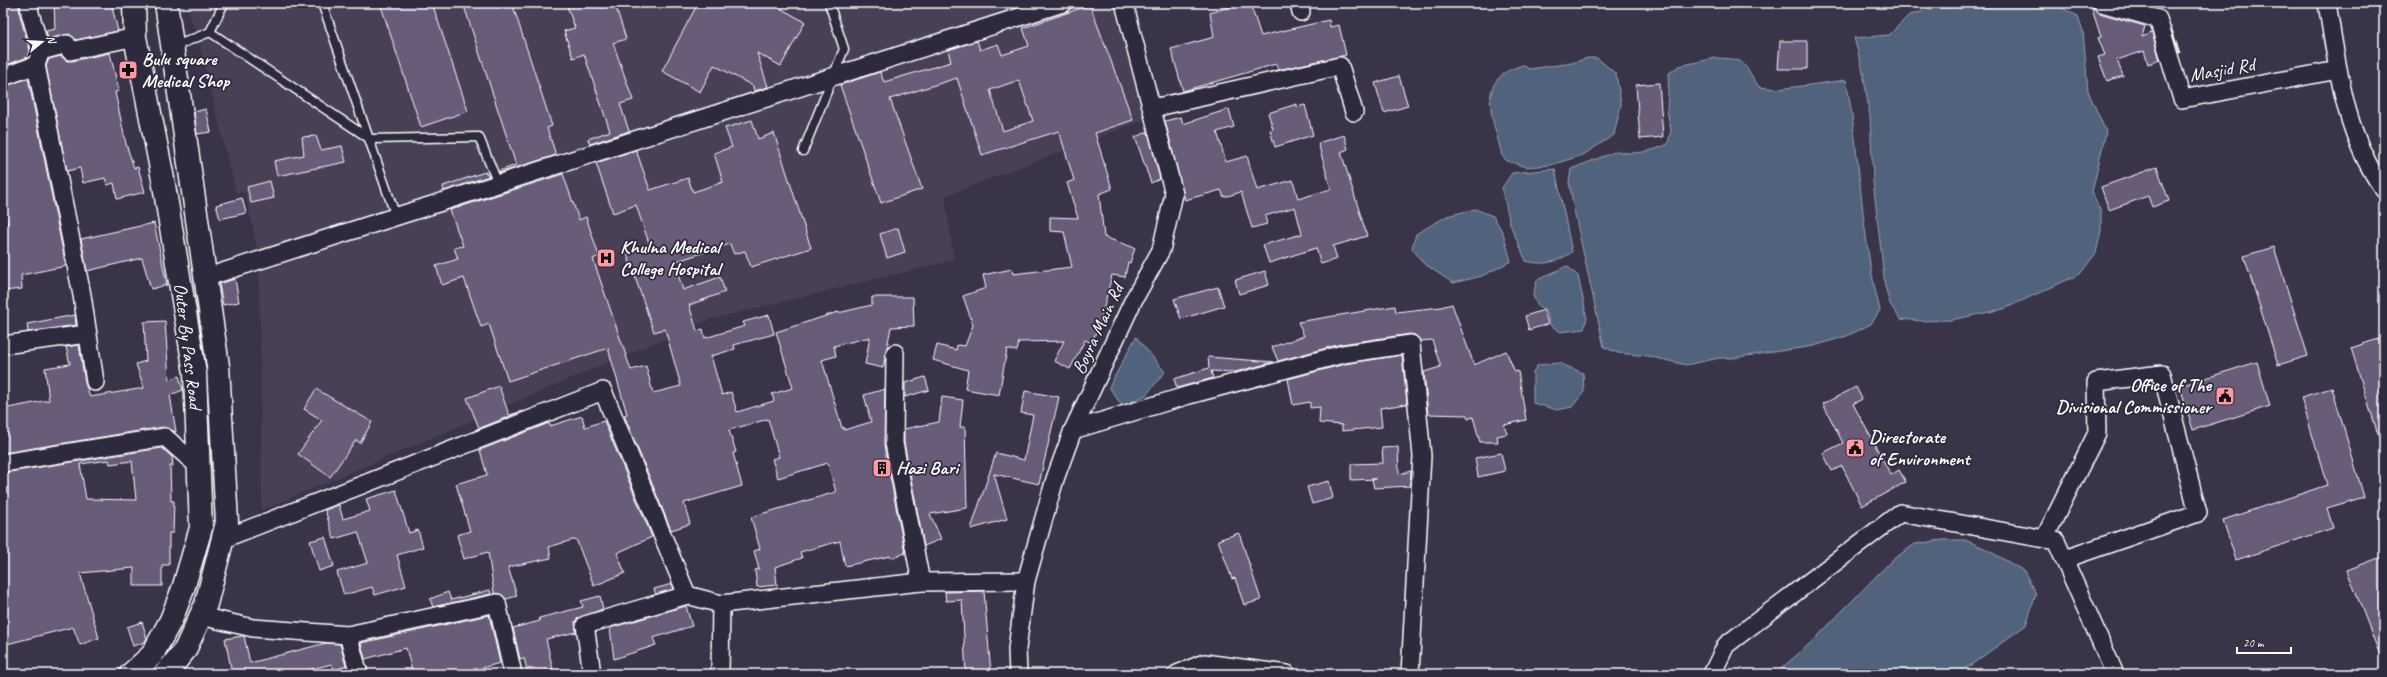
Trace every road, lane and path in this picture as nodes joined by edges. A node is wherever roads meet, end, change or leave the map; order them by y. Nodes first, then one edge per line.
1 (30, 3) edge
2 (134, 3) edge
3 (166, 3) edge
4 (224, 3) edge
5 (322, 3) edge
6 (829, 3) edge
7 (1063, 3) edge
8 (1124, 3) edge
9 (2102, 3) edge
10 (2327, 3) edge
11 (210, 32) junction
12 (135, 38) junction
13 (172, 47) junction
14 (39, 58) junction
15 (2338, 70) junction
16 (834, 75) junction
17 (3, 77) edge
18 (1153, 108) junction
19 (1354, 112) dead end
20 (370, 139) junction
21 (804, 151) dead end
22 (498, 184) junction
23 (2384, 190) edge
24 (396, 216) junction
25 (204, 278) junction
26 (88, 334) junction
27 (3, 345) edge
28 (895, 353) dead end
29 (95, 382) dead end
30 (1073, 430) junction
31 (3, 463) edge
32 (199, 467) junction
33 (223, 538) junction
34 (2044, 539) junction
35 (2065, 559) junction
36 (1026, 581) junction
37 (921, 582) junction
38 (687, 595) junction
39 (721, 604) junction
40 (200, 616) junction
41 (348, 634) junction
42 (132, 674) edge
43 (165, 674) edge
44 (359, 674) edge
45 (513, 674) edge
46 (592, 674) edge
47 (720, 674) edge
48 (1018, 674) edge
49 (1177, 674) edge
50 (1286, 674) edge
51 (1410, 674) edge
52 (1712, 674) edge
53 (2115, 674) edge

1 - 14 street
2 - 12 main road, Outer By Pass Road
3 - 13 main road, Outer By Pass Road
4 - 11 lane
5 - 20 lane
6 - 16 lane
7 - 16 street
8 - 18 street, Boyra Main Rd
9 - 15 street, Masjid Rd
10 - 15 street
11 - 13 lane
11 - 20 lane
12 - 14 street
12 - 32 main road, Outer By Pass Road
13 - 25 main road, Outer By Pass Road
14 - 17 street
14 - 26 street
15 - 23 street
16 - 21 lane
16 - 22 street
18 - 19 street
18 - 30 street, Boyra Main Rd
20 - 22 lane
20 - 24 lane
22 - 24 street
24 - 25 street
25 - 33 main road, Outer By Pass Road
26 - 27 street
26 - 29 street
28 - 37 street
30 - 36 street, Boyra Main Rd
30 - 51 street
31 - 32 street
32 - 42 main road, Outer By Pass Road
33 - 38 street
33 - 40 main road, Outer By Pass Road
34 - 35 street
34 - 35 street
34 - 52 street
35 - 53 street
36 - 37 street
36 - 48 street, Boyra Main Rd
37 - 39 street
38 - 39 street
38 - 46 street
39 - 47 street
40 - 41 street
40 - 43 main road, Outer By Pass Road
41 - 44 street
41 - 45 street
49 - 50 street

